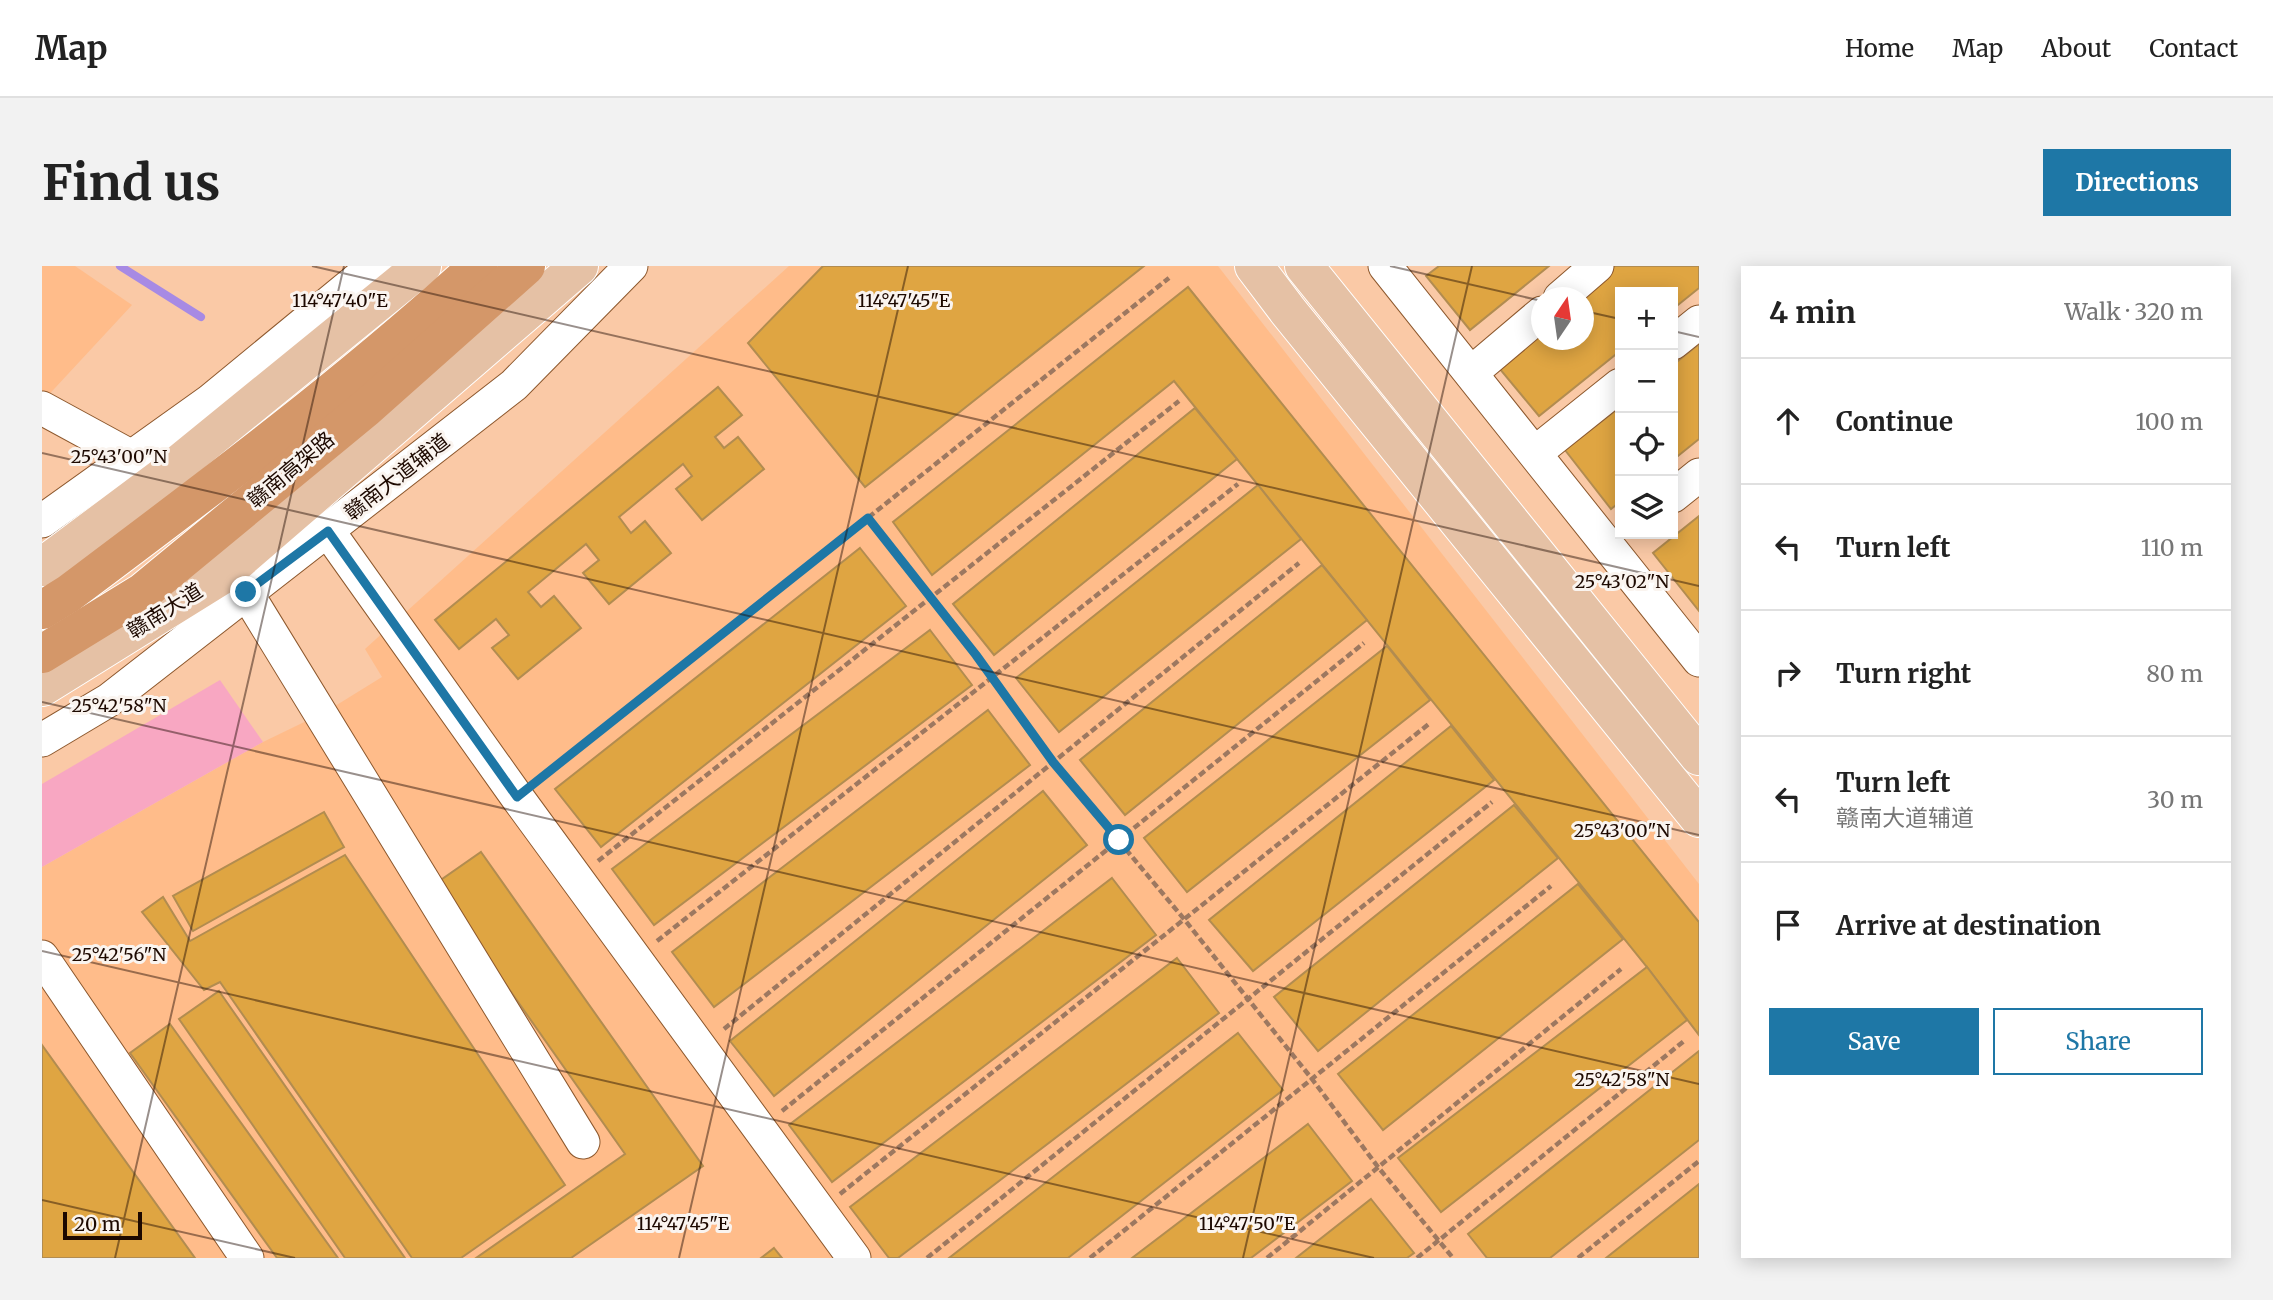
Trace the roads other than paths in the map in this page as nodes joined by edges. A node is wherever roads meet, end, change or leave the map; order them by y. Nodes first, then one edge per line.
1 (478, 266) edge
2 (526, 266) edge
3 (579, 266) edge
4 (631, 266) edge
5 (1254, 266) edge
6 (1304, 266) edge
7 (1597, 266) edge
8 (1393, 270) edge
9 (398, 273) edge
10 (1573, 287) edge
11 (1531, 322) edge
12 (1699, 322) edge
13 (1678, 339) edge
14 (1471, 373) junction
15 (1615, 389) edge
16 (42, 408) edge
17 (225, 408) junction
18 (1535, 453) junction
19 (132, 457) junction
20 (1699, 475) edge
21 (1678, 492) edge
22 (42, 522) edge
23 (328, 531) junction
24 (1618, 541) edge
25 (42, 566) edge
26 (246, 592) junction
27 (42, 610) edge
28 (1696, 651) edge
29 (42, 654) edge
30 (42, 687) edge
31 (42, 740) edge
32 (1699, 756) edge
33 (1699, 818) edge
34 (42, 957) edge
35 (583, 1142) dead end
36 (247, 1258) edge
37 (854, 1258) edge

1 - 27 highway, 赣南高架路
2 - 29 highway, 赣南高架路
3 - 30 main road, 赣南大道
4 - 23 street, 赣南大道辅道
5 - 33 main road
6 - 32 main road
7 - 10 street
8 - 14 street
9 - 17 main road
11 - 14 street
12 - 13 street
14 - 18 street
15 - 18 street
16 - 19 street
17 - 19 street
17 - 25 main road
18 - 24 street
19 - 22 street
20 - 21 street
23 - 26 street, 赣南大道辅道
23 - 37 street
24 - 28 street
26 - 31 street, 赣南大道辅道
26 - 35 street
34 - 36 street

